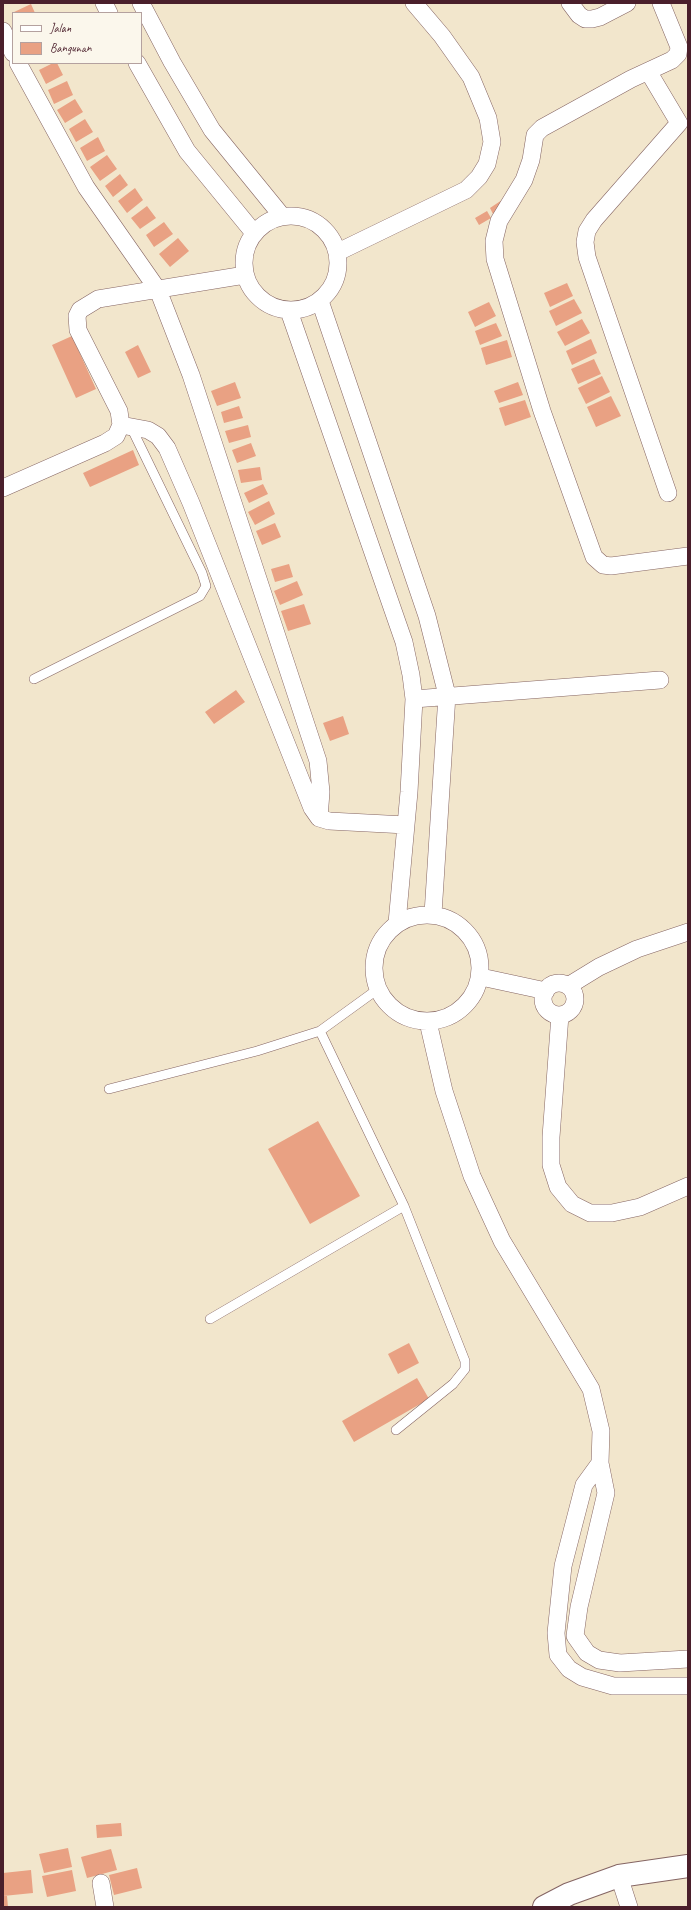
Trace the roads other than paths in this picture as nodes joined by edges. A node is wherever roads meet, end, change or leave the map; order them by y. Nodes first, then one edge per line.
1 (104, 3) edge
2 (141, 3) edge
3 (414, 3) edge
4 (570, 3) edge
5 (627, 3) edge
6 (661, 3) edge
7 (108, 12) edge
8 (3, 31) edge
9 (12, 51) edge
10 (19, 64) edge
11 (138, 64) edge
12 (648, 71) junction
13 (683, 119) edge
14 (282, 216) junction
15 (254, 233) junction
16 (338, 252) junction
17 (245, 275) junction
18 (158, 290) junction
19 (320, 301) junction
20 (289, 311) junction
21 (125, 425) junction
22 (3, 488) edge
23 (668, 493) dead end
24 (688, 556) edge
25 (34, 679) dead end
26 (660, 680) dead end
27 (447, 695) junction
28 (414, 698) junction
29 (319, 818) junction
30 (406, 825) junction
31 (433, 914) junction
32 (397, 923) junction
33 (688, 932) edge
34 (481, 977) junction
35 (568, 986) junction
36 (378, 989) junction
37 (546, 991) junction
38 (560, 1015) junction
39 (428, 1022) junction
40 (320, 1031) junction
41 (109, 1089) dead end
42 (688, 1186) edge
43 (404, 1206) junction
44 (210, 1319) dead end
45 (396, 1430) dead end
46 (600, 1463) junction
47 (556, 1633) junction
48 (575, 1636) junction
49 (688, 1659) edge
50 (688, 1686) edge
51 (688, 1866) edge
52 (618, 1876) junction
53 (101, 1883) dead end
54 (105, 1907) edge
55 (544, 1907) edge
56 (629, 1907) edge

1 - 7 street
2 - 14 street
3 - 16 street
4 - 5 street
6 - 12 street
8 - 9 street
10 - 18 street
11 - 15 street
12 - 13 street
12 - 24 street
13 - 23 street
14 - 15 street
14 - 16 street
15 - 17 street
16 - 19 street
17 - 18 street
17 - 20 street
18 - 21 street
18 - 29 street
19 - 20 street
19 - 27 street
20 - 28 street
21 - 22 street
21 - 25 lane
21 - 29 street
26 - 27 street
27 - 28 street
27 - 31 street
28 - 30 street
29 - 30 street
30 - 32 street
31 - 32 street
31 - 34 street
32 - 36 street
33 - 35 street
34 - 37 street
34 - 39 street
35 - 37 street
35 - 38 street
36 - 39 street
36 - 40 lane
37 - 38 street
38 - 42 street
39 - 46 street
40 - 41 lane
40 - 43 lane
43 - 44 lane
43 - 45 lane
46 - 47 street
46 - 48 street
47 - 48 street
47 - 50 street
48 - 49 street
51 - 52 street
52 - 55 street
52 - 56 street
53 - 54 street

